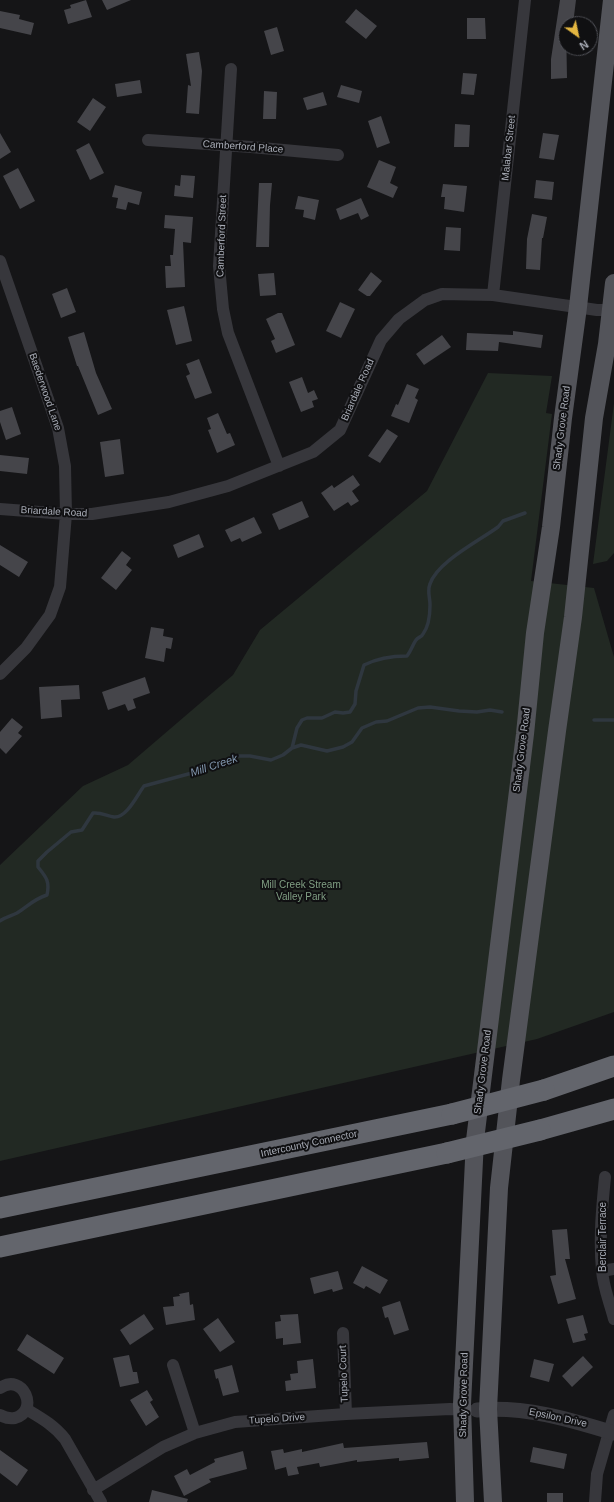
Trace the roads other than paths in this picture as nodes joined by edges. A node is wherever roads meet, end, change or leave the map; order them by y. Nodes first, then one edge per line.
1 (525, 0) edge
2 (612, 0) edge
3 (231, 69) dead end
4 (148, 140) dead end
5 (226, 146) junction
6 (338, 155) dead end
7 (0, 261) edge
8 (614, 283) edge
9 (493, 295) junction
10 (578, 308) junction
11 (612, 310) edge
12 (279, 466) junction
13 (0, 509) edge
14 (66, 514) junction
15 (0, 674) edge
16 (614, 1066) edge
17 (614, 1109) edge
18 (605, 1177) dead end
19 (0, 1208) edge
20 (0, 1248) edge
21 (614, 1269) edge
22 (602, 1271) junction
23 (614, 1319) edge
24 (343, 1333) dead end
25 (173, 1366) dead end
26 (0, 1388) edge
27 (26, 1408) junction
28 (476, 1410) junction
29 (346, 1414) junction
30 (614, 1414) edge
31 (0, 1415) edge
32 (612, 1432) edge
33 (195, 1433) junction
34 (93, 1490) junction
35 (101, 1502) edge
36 (465, 1502) edge
37 (493, 1502) edge
38 (595, 1502) edge

1 - 9 street, Malabar Street
2 - 10 main road, Shady Grove Road
3 - 5 street, Camberford Street
4 - 5 street, Camberford Place
5 - 6 street, Camberford Place
5 - 12 street, Camberford Street
7 - 14 street, Baederwood Lane
8 - 11 main road, Shady Grove Road
9 - 10 street, Briardale Road
9 - 12 street, Briardale Road
10 - 11 street, Briardale Road
10 - 28 main road, Shady Grove Road
11 - 28 main road, Shady Grove Road
12 - 14 street, Briardale Road
13 - 14 street, Briardale Road
14 - 15 street, Baederwood Lane
16 - 19 highway, Intercounty Connector, bridge
17 - 20 highway, bridge
18 - 22 street, Berclair Terrace
21 - 22 street
22 - 23 street, Berclair Terrace
24 - 29 street, Tupelo Court
25 - 33 street
26 - 27 street
27 - 31 street
27 - 34 street
28 - 29 street, Tupelo Drive
28 - 32 street, Epsilon Drive
28 - 36 main road, Shady Grove Road
28 - 37 main road, Shady Grove Road
29 - 33 street, Tupelo Drive
30 - 32 street
32 - 38 street
33 - 34 street, Tupelo Drive
34 - 35 street

